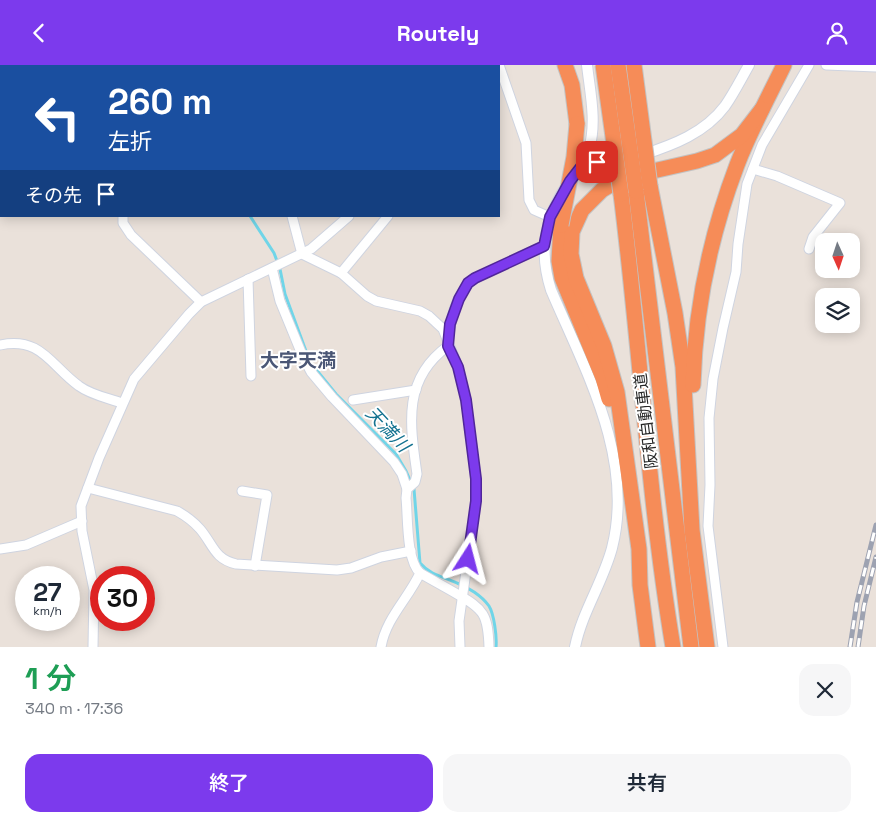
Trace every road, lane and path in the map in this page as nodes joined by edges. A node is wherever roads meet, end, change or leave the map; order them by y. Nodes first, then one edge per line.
1 (565, 65) edge
2 (587, 65) edge
3 (603, 65) edge
4 (618, 65) edge
5 (634, 65) edge
6 (749, 65) edge
7 (784, 65) edge
8 (808, 65) edge
9 (826, 65) edge
10 (876, 67) edge
11 (500, 68) edge
12 (762, 109) junction
13 (584, 163) junction
14 (753, 169) junction
15 (643, 188) junction
16 (122, 217) edge
17 (292, 217) edge
18 (348, 217) edge
19 (387, 217) edge
20 (555, 221) junction
21 (544, 246) junction
22 (809, 249) dead end
23 (302, 254) junction
24 (273, 268) junction
25 (341, 273) junction
26 (248, 279) junction
27 (201, 302) junction
28 (0, 345) edge
29 (448, 346) junction
30 (251, 376) dead end
31 (416, 390) junction
32 (353, 400) dead end
33 (122, 403) junction
34 (690, 475) junction
35 (630, 478) junction
36 (88, 488) junction
37 (407, 489) junction
38 (242, 491) dead end
39 (82, 521) junction
40 (0, 549) edge
41 (411, 551) junction
42 (255, 566) junction
43 (420, 573) junction
44 (463, 595) junction
45 (93, 647) edge
46 (381, 647) edge
47 (460, 647) edge
48 (489, 647) edge
49 (575, 647) edge
50 (648, 647) edge
51 (673, 647) edge
52 (691, 647) edge
53 (707, 647) edge
54 (723, 647) edge

1 - 20 highway, bridge
2 - 13 street
3 - 51 highway, 阪和自動車道, bridge
4 - 15 highway, bridge
5 - 15 highway, bridge
6 - 13 street
7 - 12 highway
8 - 14 street
9 - 10 street
11 - 20 street
12 - 34 highway
12 - 35 highway
13 - 20 street
14 - 22 street
14 - 54 street
15 - 34 highway
15 - 52 highway, 阪和自動車道
16 - 27 street
17 - 23 street
18 - 23 street
19 - 25 street
20 - 21 street
20 - 35 highway
21 - 29 street
21 - 49 street
23 - 24 street
23 - 25 street
24 - 26 street
24 - 37 street
25 - 29 street
26 - 27 street
26 - 30 street
27 - 33 street
28 - 33 street
29 - 31 street
29 - 44 street
31 - 32 street
31 - 37 street
33 - 36 street
34 - 53 highway
35 - 50 highway
36 - 39 street
36 - 42 street
37 - 41 street
38 - 42 street
39 - 40 street
39 - 45 street
41 - 42 street
41 - 43 street
43 - 44 street
43 - 46 street
44 - 47 street
44 - 48 street

